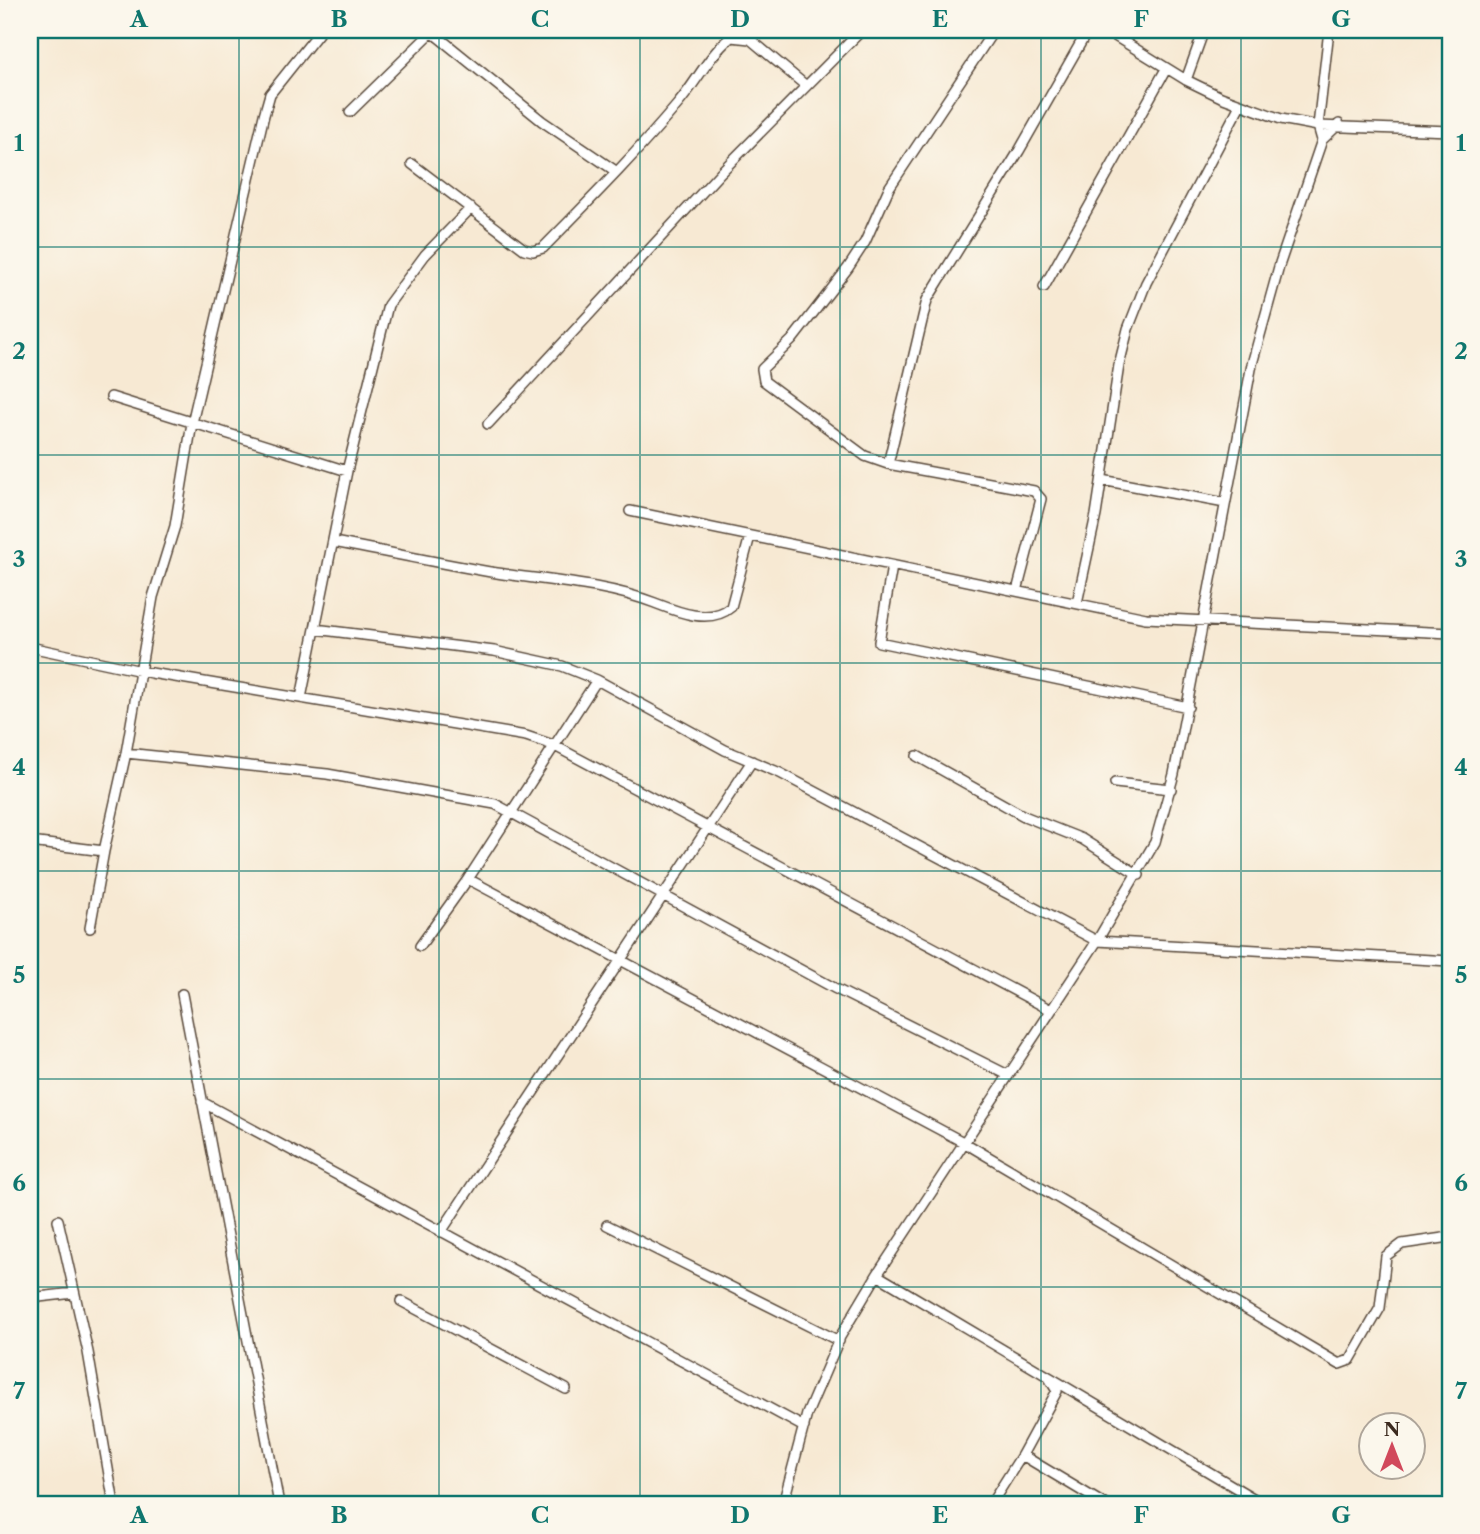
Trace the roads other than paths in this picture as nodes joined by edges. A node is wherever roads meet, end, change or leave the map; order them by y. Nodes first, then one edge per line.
1 (321, 30) edge
2 (862, 30) edge
3 (994, 30) edge
4 (1088, 30) edge
5 (1105, 30) edge
6 (1204, 30) edge
7 (1329, 30) edge
8 (433, 31) edge
9 (1117, 33) edge
10 (1166, 69) junction
11 (1186, 80) junction
12 (805, 85) junction
13 (1240, 105) junction
14 (350, 112) dead end
15 (1339, 124) junction
16 (1318, 126) junction
17 (1450, 131) edge
18 (1322, 140) junction
19 (412, 164) dead end
20 (617, 172) junction
21 (471, 208) junction
22 (1044, 287) dead end
23 (111, 397) dead end
24 (192, 423) junction
25 (488, 424) dead end
26 (888, 464) junction
27 (347, 471) junction
28 (1102, 480) junction
29 (1225, 503) junction
30 (630, 511) dead end
31 (750, 536) junction
32 (333, 542) junction
33 (892, 566) junction
34 (1017, 591) junction
35 (1077, 603) junction
36 (1203, 623) junction
37 (315, 629) junction
38 (1450, 634) edge
39 (30, 647) edge
40 (142, 671) junction
41 (597, 680) junction
42 (301, 698) junction
43 (1188, 707) junction
44 (553, 745) junction
45 (127, 753) junction
46 (917, 756) dead end
47 (752, 761) junction
48 (1115, 783) dead end
49 (1171, 789) junction
50 (511, 811) junction
51 (708, 827) junction
52 (30, 842) edge
53 (104, 851) junction
54 (1139, 875) junction
55 (468, 879) junction
56 (664, 894) junction
57 (90, 928) dead end
58 (1097, 941) junction
59 (420, 946) dead end
60 (620, 960) junction
61 (1450, 961) edge
62 (182, 994) dead end
63 (1051, 1010) junction
64 (1009, 1075) junction
65 (202, 1102) junction
66 (965, 1143) junction
67 (58, 1220) dead end
68 (607, 1225) dead end
69 (441, 1231) junction
70 (1450, 1237) edge
71 (877, 1275) junction
72 (74, 1293) junction
73 (30, 1298) edge
74 (401, 1301) dead end
75 (839, 1341) junction
76 (1049, 1377) junction
77 (566, 1389) dead end
78 (804, 1427) junction
79 (1022, 1455) junction
80 (114, 1504) edge
81 (279, 1504) edge
82 (783, 1504) edge
83 (991, 1504) edge
84 (1104, 1504) edge
85 (1263, 1504) edge

1 - 24 street
2 - 12 street
3 - 26 street
4 - 26 street
5 - 9 street
6 - 11 street
7 - 16 street
8 - 14 street
8 - 20 street
9 - 10 street
10 - 11 street
10 - 22 street
11 - 13 street
12 - 20 street
12 - 25 street
13 - 16 street
13 - 28 street
15 - 16 street
15 - 17 street
15 - 18 street
16 - 18 street
18 - 29 street
19 - 21 street
20 - 21 street
21 - 27 street
23 - 24 street
24 - 27 street
24 - 40 street
26 - 34 street
27 - 32 street
28 - 29 street
28 - 35 street
29 - 36 street
30 - 31 street
31 - 32 street
31 - 33 street
32 - 37 street
33 - 34 street
33 - 43 street
34 - 35 street
35 - 36 street
36 - 38 street
36 - 43 street
37 - 41 street
37 - 42 street
39 - 40 street
40 - 42 street
40 - 45 street
41 - 44 street
41 - 47 street
42 - 44 street
43 - 49 street
44 - 50 street
44 - 51 street
45 - 50 street
45 - 53 street
46 - 54 street
47 - 51 street
47 - 58 street
48 - 49 street
49 - 54 street
50 - 55 street
50 - 56 street
51 - 56 street
51 - 63 street
52 - 53 street
53 - 57 street
54 - 58 street
55 - 59 street
55 - 60 street
56 - 60 street
56 - 64 street
58 - 61 street
58 - 63 street
60 - 66 street
60 - 69 street
62 - 65 street
63 - 64 street
64 - 66 street
65 - 69 street
65 - 81 street
66 - 70 street
66 - 71 street
67 - 72 street
68 - 75 street
69 - 78 street
71 - 75 street
71 - 76 street
72 - 73 street
72 - 80 street
74 - 77 street
75 - 78 street
76 - 79 street
76 - 85 street
78 - 82 street
79 - 83 street
79 - 84 street

